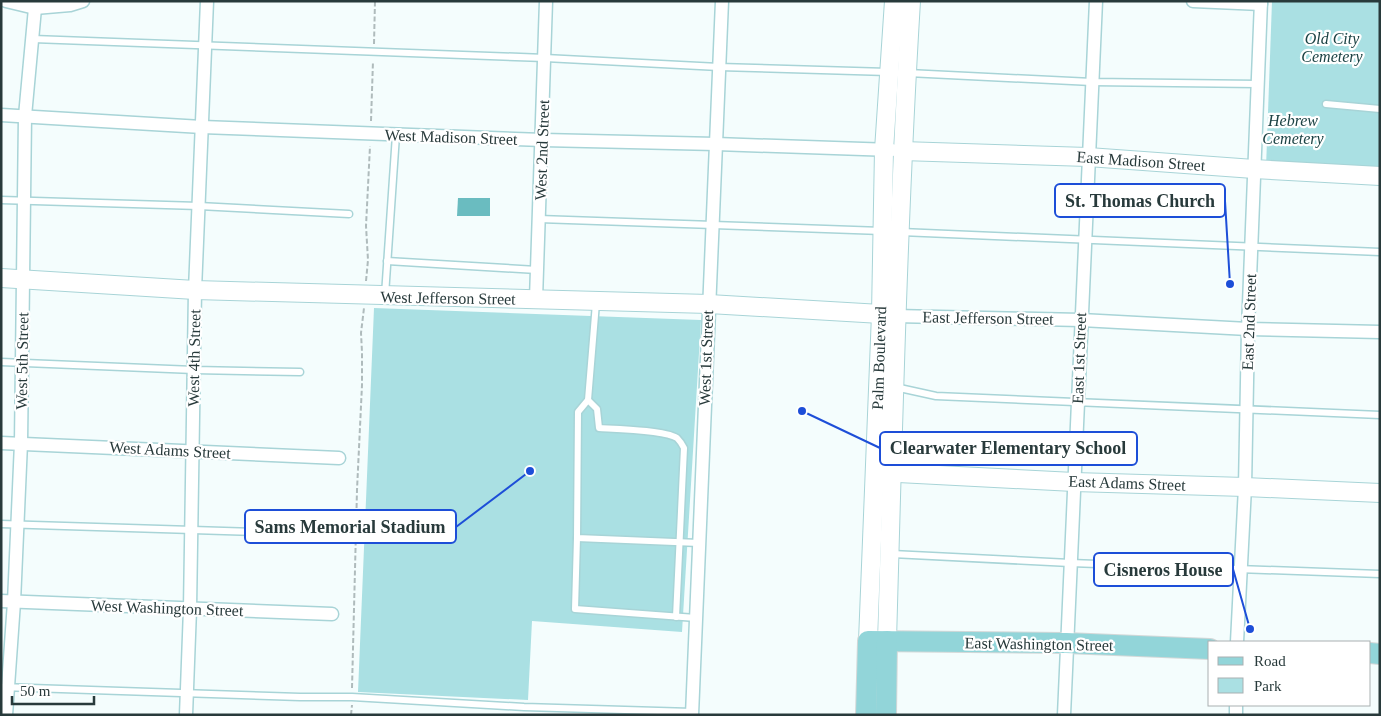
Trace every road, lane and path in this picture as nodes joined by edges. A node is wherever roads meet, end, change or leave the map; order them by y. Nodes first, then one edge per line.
1 (6, 1) edge
2 (83, 1) edge
3 (207, 1) edge
4 (375, 1) edge
5 (546, 1) edge
6 (722, 1) edge
7 (894, 1) edge
8 (911, 1) edge
9 (1096, 1) edge
10 (1193, 1) edge
11 (1261, 3) edge
12 (35, 8) junction
13 (33, 40) junction
14 (205, 46) junction
15 (373, 52) junction
16 (545, 58) junction
17 (719, 67) junction
18 (898, 72) junction
19 (1092, 82) junction
20 (1258, 84) junction
21 (1326, 104) dead end
22 (1380, 109) edge
23 (1, 115) edge
24 (26, 116) junction
25 (202, 127) junction
26 (370, 134) junction
27 (396, 134) junction
28 (542, 140) junction
29 (716, 144) junction
30 (893, 150) junction
31 (1088, 157) junction
32 (1254, 169) junction
33 (1380, 176) edge
34 (1, 200) edge
35 (25, 201) junction
36 (199, 206) junction
37 (350, 214) dead end
38 (539, 220) junction
39 (712, 226) junction
40 (891, 232) junction
41 (1084, 240) junction
42 (1252, 247) junction
43 (1380, 252) edge
44 (388, 261) junction
45 (537, 270) junction
46 (1, 278) edge
47 (24, 279) junction
48 (195, 290) junction
49 (366, 296) junction
50 (385, 296) junction
51 (536, 300) junction
52 (596, 301) junction
53 (709, 304) junction
54 (888, 315) junction
55 (1081, 320) junction
56 (1248, 329) junction
57 (1380, 332) edge
58 (1, 362) edge
59 (22, 363) junction
60 (194, 370) junction
61 (300, 372) dead end
62 (894, 387) junction
63 (588, 400) junction
64 (1078, 403) junction
65 (1247, 410) junction
66 (1380, 415) edge
67 (1, 443) edge
68 (21, 443) junction
69 (193, 451) junction
70 (339, 458) dead end
71 (874, 471) junction
72 (892, 474) junction
73 (1074, 482) junction
74 (1245, 486) junction
75 (1380, 493) edge
76 (1, 524) edge
77 (17, 525) junction
78 (192, 530) junction
79 (288, 533) dead end
80 (577, 538) junction
81 (678, 542) junction
82 (699, 543) junction
83 (890, 554) junction
84 (871, 555) junction
85 (1070, 563) junction
86 (1241, 570) junction
87 (1380, 574) edge
88 (7, 602) edge
89 (190, 610) junction
90 (332, 614) dead end
91 (676, 617) junction
92 (696, 618) junction
93 (878, 641) junction
94 (1237, 641) edge
95 (1066, 643) junction
96 (1208, 649) edge
97 (4, 687) edge
98 (187, 692) junction
99 (352, 697) junction
100 (524, 711) edge
101 (692, 714) edge
102 (6, 715) edge
103 (186, 715) edge
104 (351, 715) edge
105 (866, 715) edge
106 (886, 715) edge
107 (1064, 715) edge

1 - 12 street
2 - 12 street
3 - 14 street, West 4th Street
4 - 15 path
5 - 16 street, West 2nd Street
6 - 17 street, West 1st Street
7 - 18 main road, Palm Boulevard
8 - 18 main road, Palm Boulevard
9 - 19 street, East 1st Street
10 - 11 street
11 - 20 street, East 2nd Street
12 - 13 street, West 5th Street
13 - 14 lane
13 - 24 street, West 5th Street
14 - 15 lane
14 - 25 street, West 4th Street
15 - 16 lane
15 - 26 path
16 - 17 lane
16 - 28 street, West 2nd Street
17 - 18 lane
17 - 29 street, West 1st Street
18 - 19 lane
18 - 30 main road, Palm Boulevard
19 - 20 lane
19 - 31 street, East 1st Street
20 - 32 street, East 2nd Street
21 - 22 lane
23 - 24 street, West Madison Street
24 - 25 street, West Madison Street
24 - 35 street, West 5th Street
25 - 26 street, West Madison Street
25 - 36 street, West 4th Street
26 - 27 street, West Madison Street
26 - 49 path
27 - 28 street, West Madison Street
27 - 44 lane
28 - 29 street, West Madison Street
28 - 38 street, West 2nd Street
29 - 30 street, West Madison Street
29 - 39 street, West 1st Street
30 - 31 main road, East Madison Street
30 - 40 main road, Palm Boulevard
31 - 32 main road, East Madison Street
31 - 41 street, East 1st Street
32 - 33 main road, East Madison Street
32 - 42 street, East 2nd Street
34 - 35 lane
35 - 36 lane
35 - 47 street, West 5th Street
36 - 37 lane
36 - 48 street, West 4th Street
38 - 39 lane
38 - 45 street, West 2nd Street
39 - 40 lane
39 - 53 street, West 1st Street
40 - 41 lane
40 - 54 main road, Palm Boulevard
41 - 42 lane
41 - 55 street, East 1st Street
42 - 43 lane
42 - 56 street, East 2nd Street
44 - 45 lane
44 - 50 lane
45 - 51 street, West 2nd Street
46 - 47 main road, West Jefferson Street
47 - 48 main road, West Jefferson Street
47 - 59 street, West 5th Street
48 - 49 main road, West Jefferson Street
48 - 60 street, West 4th Street
49 - 50 main road, West Jefferson Street
49 - 99 path
50 - 51 main road, West Jefferson Street
51 - 52 main road, West Jefferson Street
52 - 53 main road, West Jefferson Street
52 - 63 lane
53 - 54 main road, West Jefferson Street
53 - 82 street, West 1st Street
54 - 55 street, East Jefferson Street
54 - 62 main road, Palm Boulevard
54 - 71 main road, Palm Boulevard
55 - 56 street, East Jefferson Street
55 - 64 street, East 1st Street
56 - 57 street, East Jefferson Street
56 - 65 street, East 2nd Street
58 - 59 lane
59 - 60 lane
59 - 68 street, West 5th Street
60 - 61 lane
60 - 69 street, West 4th Street
62 - 64 lane
62 - 72 main road, Palm Boulevard
63 - 80 lane
63 - 81 lane
64 - 65 lane
64 - 73 street, East 1st Street
65 - 66 lane
65 - 74 street, East 2nd Street
67 - 68 street, West Adams Street
68 - 69 street, West Adams Street
68 - 77 street, West 5th Street
69 - 70 street, West Adams Street
69 - 78 street, West 4th Street
71 - 72 main road, East Adams Street
71 - 84 main road, Palm Boulevard
72 - 73 main road, East Adams Street
72 - 83 main road, Palm Boulevard
73 - 74 main road, East Adams Street
73 - 85 street, East 1st Street
74 - 75 main road, East Adams Street
74 - 86 street, East 2nd Street
76 - 77 lane
77 - 78 lane
77 - 88 street, West 5th Street
78 - 79 lane
78 - 89 street, West 4th Street
80 - 81 lane
80 - 91 lane
81 - 82 lane
81 - 91 lane
82 - 92 street, West 1st Street
83 - 84 main road
83 - 85 lane
83 - 93 main road, Palm Boulevard
84 - 93 main road, Palm Boulevard
85 - 86 lane
85 - 95 street, East 1st Street
86 - 87 lane
86 - 94 street, East 2nd Street
88 - 89 street, West Washington Street
88 - 97 street, West 5th Street
89 - 90 street, West Washington Street
89 - 98 street, West 4th Street
91 - 92 lane
92 - 101 street, West 1st Street
93 - 95 main road, East Washington Street
93 - 105 main road, Palm Boulevard
93 - 106 main road, Palm Boulevard
95 - 96 main road, East Washington Street
95 - 107 street, East 1st Street
97 - 98 lane
97 - 102 street, West 5th Street
98 - 99 lane
98 - 103 street, West 4th Street
99 - 100 lane
99 - 104 path
100 - 101 lane

